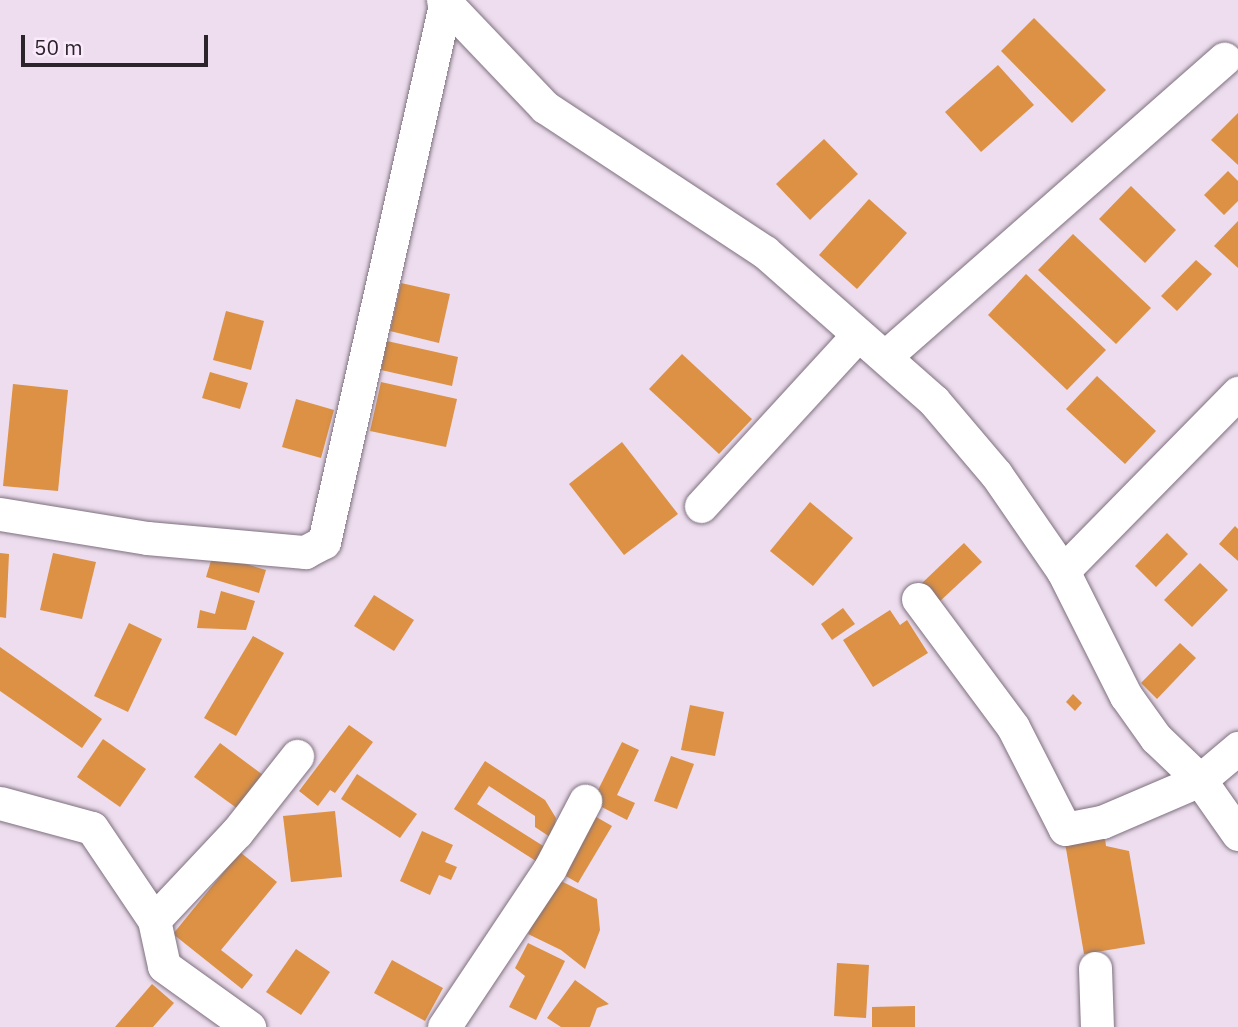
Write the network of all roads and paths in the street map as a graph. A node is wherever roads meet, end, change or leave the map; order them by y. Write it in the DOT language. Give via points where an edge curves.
graph roads {
  1 [pos="445,1"];
  2 [pos="1224,59"];
  3 [pos="857,336"];
  4 [pos="887,355"];
  5 [pos="1238,393"];
  6 [pos="701,506"];
  7 [pos="0,514"];
  8 [pos="1063,571"];
  9 [pos="918,599"];
  10 [pos="1238,748"];
  11 [pos="297,756"];
  12 [pos="1200,780"];
  13 [pos="585,801"];
  14 [pos="0,803"];
  15 [pos="1238,834"];
  16 [pos="154,920"];
  17 [pos="1095,968"];
  18 [pos="249,1027"];
  19 [pos="444,1027"];
  20 [pos="1097,1027"];
  1 -- 3 [label="street" via="545,107 765,252"];
  1 -- 7 [label="street" via="324,542 305,552 147,538"];
  2 -- 4 [label="street"];
  3 -- 4 [label="street"];
  3 -- 6 [label="street"];
  4 -- 8 [label="street" via="954,422"];
  5 -- 8 [label="street"];
  8 -- 12 [label="street" via="1126,696 1156,738"];
  9 -- 12 [label="street" via="1013,727 1065,829 1102,822"];
  10 -- 12 [label="street"];
  11 -- 16 [label="street" via="237,832"];
  12 -- 15 [label="street"];
  13 -- 19 [label="street" via="550,868"];
  14 -- 16 [label="street" via="92,828"];
  16 -- 18 [label="street" via="164,966"];
  17 -- 20 [label="street"];
}
